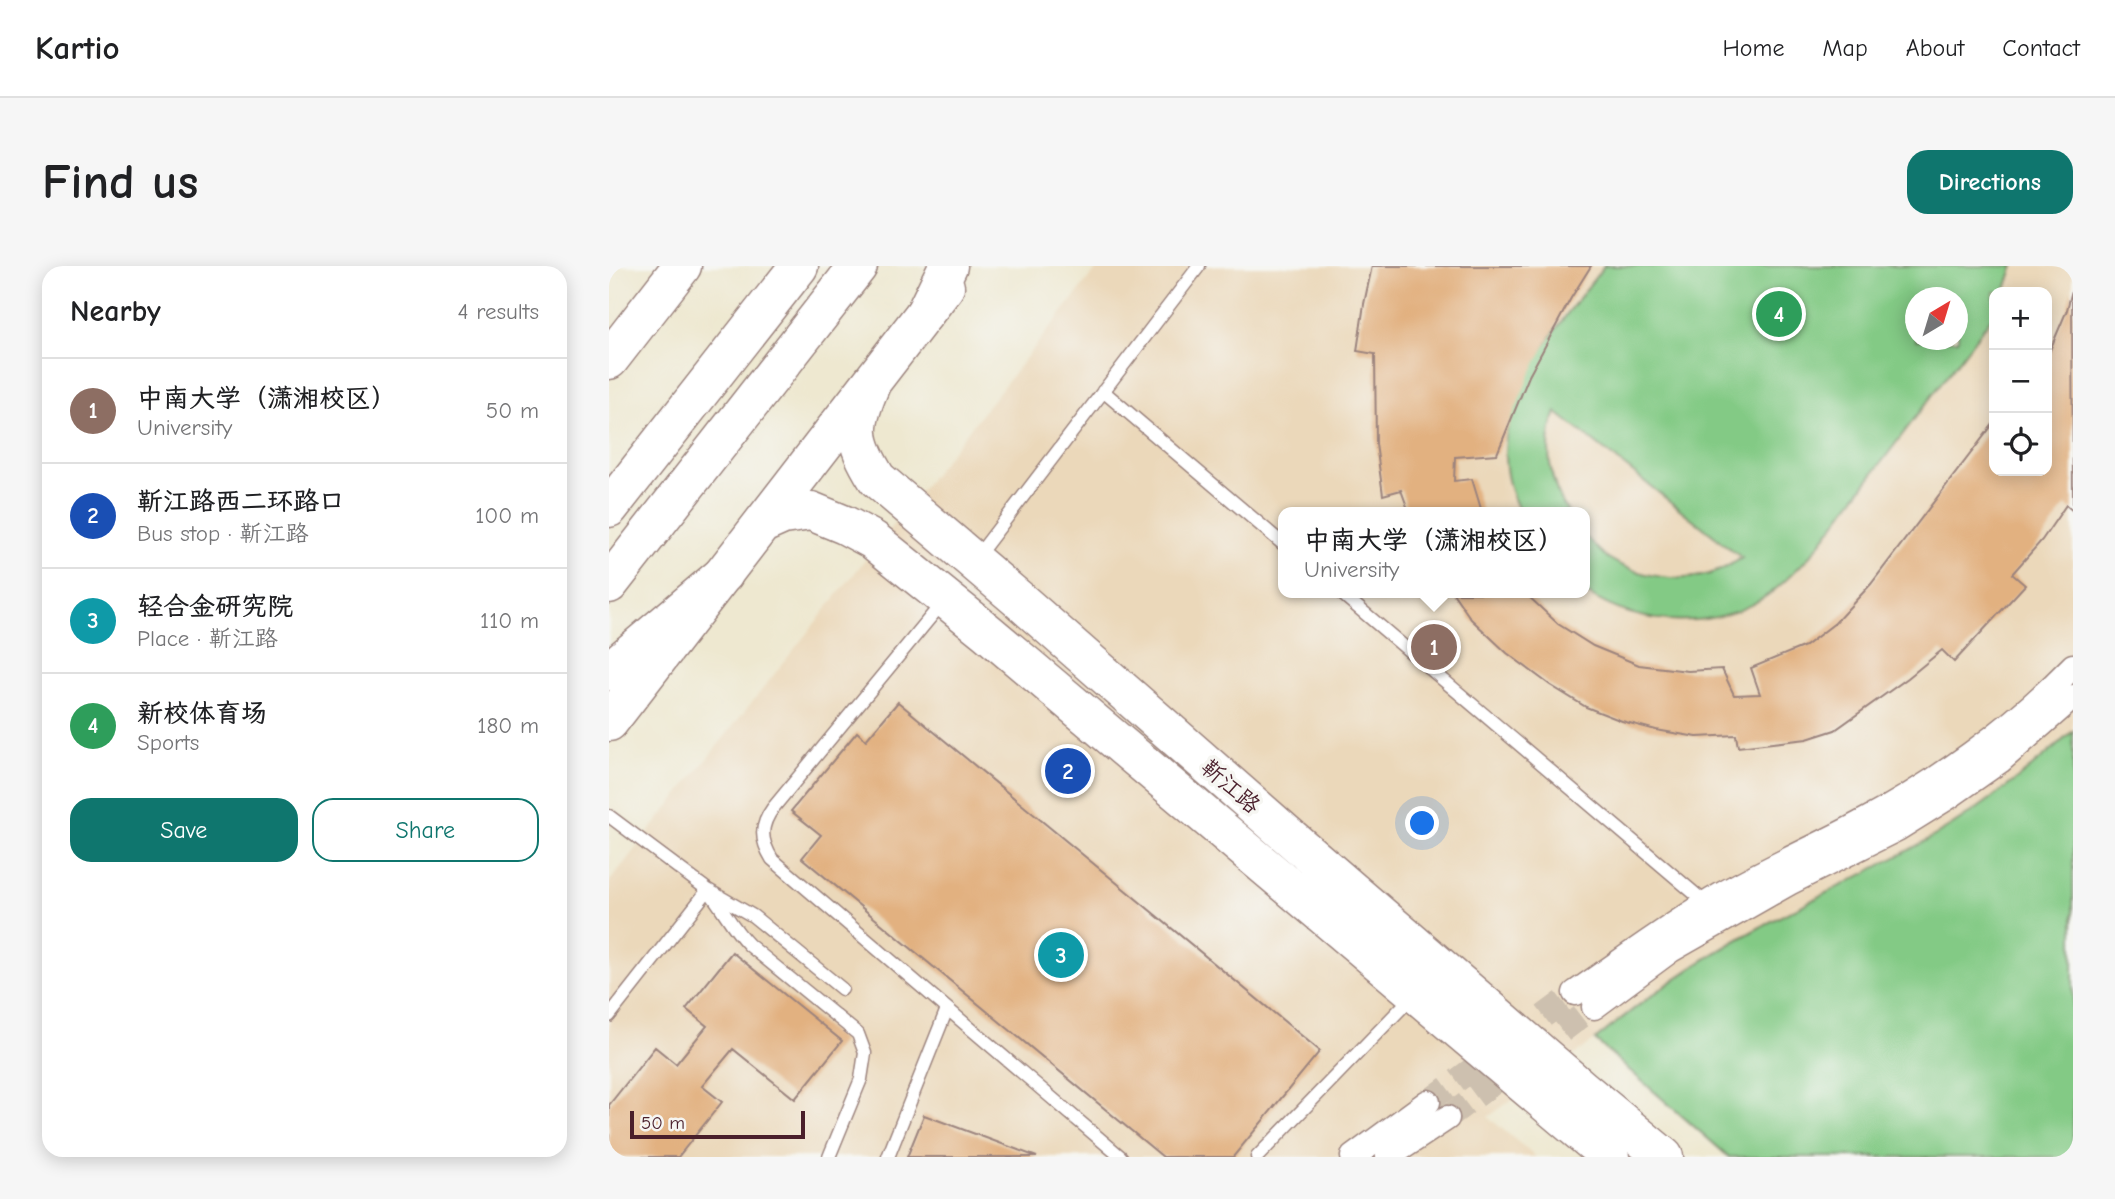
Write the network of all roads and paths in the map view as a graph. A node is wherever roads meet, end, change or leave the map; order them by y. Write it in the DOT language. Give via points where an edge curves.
graph roads {
  1 [pos="683,266"];
  2 [pos="799,266"];
  3 [pos="859,266"];
  4 [pos="947,266"];
  5 [pos="962,266"];
  6 [pos="1199,266"];
  7 [pos="925,313"];
  8 [pos="609,360"];
  9 [pos="871,384"];
  10 [pos="1103,391"];
  11 [pos="609,508"];
  12 [pos="765,523"];
  13 [pos="1278,540"];
  14 [pos="973,561"];
  15 [pos="724,574"];
  16 [pos="609,584"];
  17 [pos="1347,598"];
  18 [pos="945,599"];
  19 [pos="2073,666"];
  20 [pos="609,671"];
  21 [pos="2073,697"];
  22 [pos="609,722"];
  23 [pos="609,816"];
  24 [pos="708,891"];
  25 [pos="1707,904"];
  26 [pos="842,989"];
  27 [pos="1416,993"];
  28 [pos="947,1009"];
  29 [pos="609,1016"];
  30 [pos="829,1157"];
  31 [pos="888,1157"];
  32 [pos="1121,1157"];
  33 [pos="1257,1157"];
  34 [pos="1353,1157"];
  35 [pos="1388,1157"];
  36 [pos="1611,1157"];
  37 [pos="1664,1157"];
  1 -- 8 [label="main road"];
  2 -- 11 [label="main road"];
  3 -- 16 [label="main road"];
  4 -- 7 [label="main road"];
  5 -- 7 [label="main road"];
  6 -- 10 [label="lane"];
  7 -- 9 [label="main road"];
  9 -- 12 [label="main road"];
  9 -- 14 [label="main road, 靳江路" via="858,414 858,440 865,460 877,479"];
  10 -- 13 [label="lane"];
  10 -- 14 [label="lane"];
  12 -- 15 [label="main road"];
  12 -- 18 [label="main road, 靳江路" via="811,511 845,524 873,540"];
  14 -- 37 [label="main road, 靳江路"];
  15 -- 20 [label="main road"];
  15 -- 22 [label="main road"];
  17 -- 25 [label="lane"];
  18 -- 27 [label="main road, 靳江路"];
  18 -- 28 [label="lane" via="773,808 762,831 772,859"];
  19 -- 25 [label="street" via="1959,763 1862,823"];
  21 -- 25 [label="street" via="2000,761 1897,829 1790,883 1585,1000"];
  23 -- 24 [label="lane"];
  24 -- 26 [label="lane" via="753,916"];
  24 -- 29 [label="lane"];
  24 -- 30 [label="lane" via="748,945 858,1034 866,1053 861,1079"];
  27 -- 33 [label="lane"];
  27 -- 36 [label="main road, 靳江路"];
  28 -- 31 [label="lane"];
  28 -- 32 [label="lane"];
  34 -- 35 [label="street" via="1437,1110"];
}
